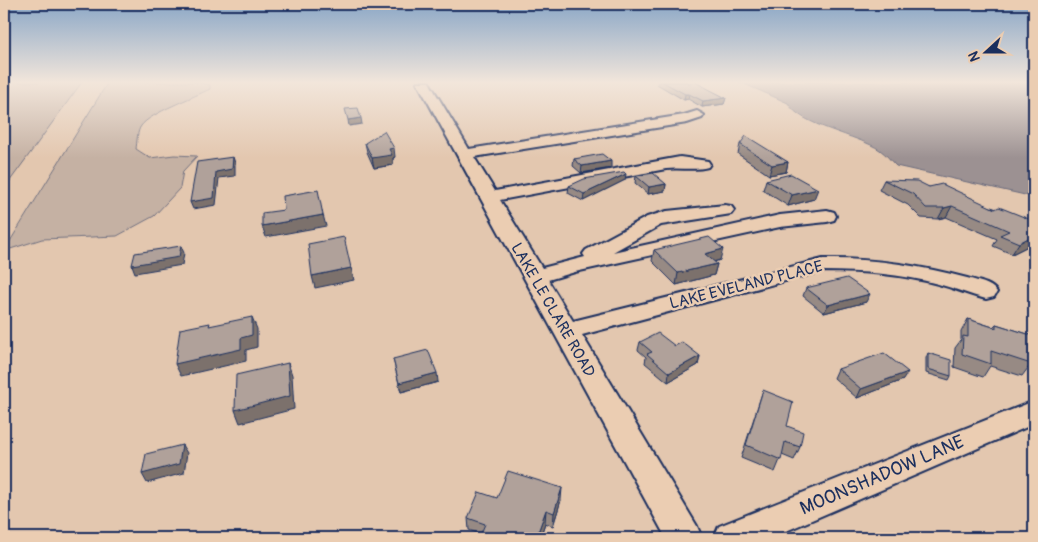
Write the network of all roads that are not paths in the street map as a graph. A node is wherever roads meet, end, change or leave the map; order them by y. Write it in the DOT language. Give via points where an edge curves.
graph roads {
  1 [pos="437,107"];
  2 [pos="697,115"];
  3 [pos="464,154"];
  4 [pos="702,164"];
  5 [pos="489,197"];
  6 [pos="725,210"];
  7 [pos="827,216"];
  8 [pos="532,271"];
  9 [pos="986,292"];
  10 [pos="565,332"];
  11 [pos="1034,412"];
  12 [pos="685,538"];
  13 [pos="731,538"];
  1 -- 3 [label="street, LAKE LE CLARE ROAD"];
  2 -- 3 [label="street" via="671,122"];
  3 -- 5 [label="street, LAKE LE CLARE ROAD"];
  4 -- 5 [label="street" via="666,164"];
  5 -- 8 [label="street, LAKE LE CLARE ROAD"];
  6 -- 8 [label="street" via="667,216 600,251"];
  7 -- 8 [label="street" via="771,223 579,265"];
  8 -- 10 [label="street, LAKE LE CLARE ROAD"];
  9 -- 10 [label="street, LAKE EVELAND PLACE" via="953,280 902,270 859,264 824,264"];
  10 -- 12 [label="street, LAKE LE CLARE ROAD"];
  11 -- 13 [label="street, MOONSHADOW LANE"];
}
